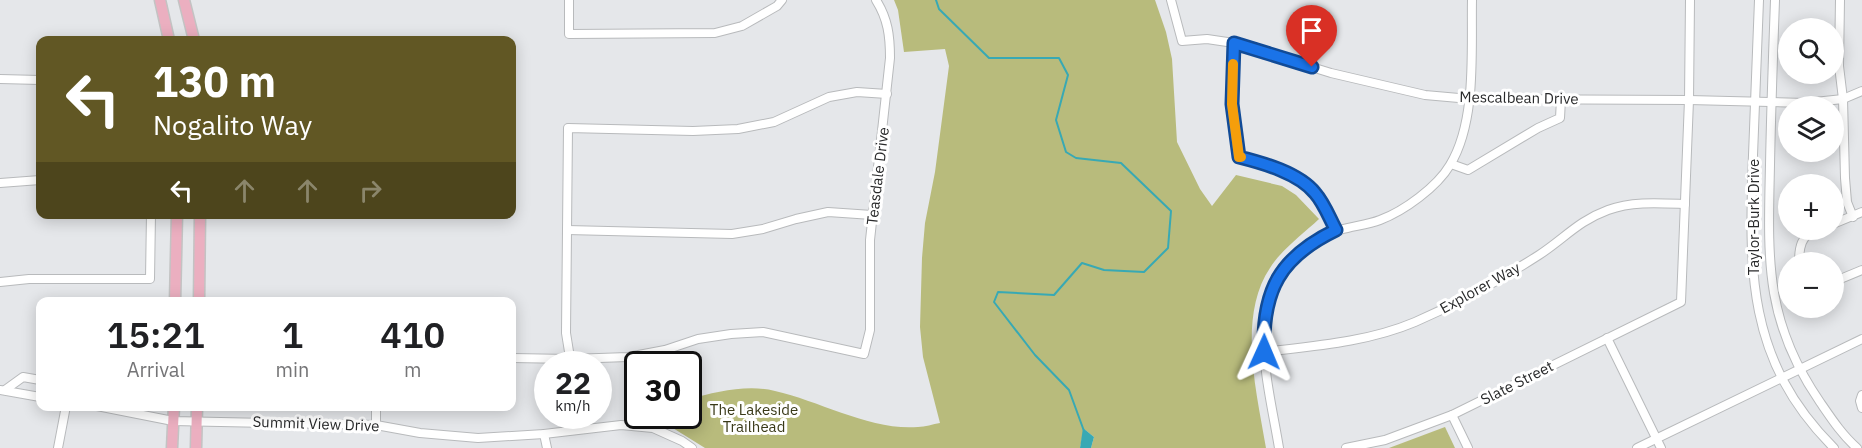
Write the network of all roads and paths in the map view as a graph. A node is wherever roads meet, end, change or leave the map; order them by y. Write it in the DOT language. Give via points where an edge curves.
graph roads {
  1 [pos="160,0"];
  2 [pos="184,0"];
  3 [pos="569,0"];
  4 [pos="782,0"];
  5 [pos="876,0"];
  6 [pos="1171,0"];
  7 [pos="1472,0"];
  8 [pos="1690,0"];
  9 [pos="1759,0"];
  10 [pos="1775,0"];
  11 [pos="1840,0"];
  12 [pos="169,36"];
  13 [pos="193,36"];
  14 [pos="1234,43"];
  15 [pos="0,79"];
  16 [pos="36,80"];
  17 [pos="1862,91"];
  18 [pos="887,94"];
  19 [pos="1843,96"];
  20 [pos="1470,99"];
  21 [pos="1561,99"];
  22 [pos="1844,99"];
  23 [pos="1689,100"];
  24 [pos="1755,102"];
  25 [pos="1771,103"];
  26 [pos="1778,103"];
  27 [pos="1844,138"];
  28 [pos="1450,164"];
  29 [pos="36,180"];
  30 [pos="0,183"];
  31 [pos="1684,204"];
  32 [pos="1862,212"];
  33 [pos="872,215"];
  34 [pos="1853,217"];
  35 [pos="151,219"];
  36 [pos="177,219"];
  37 [pos="200,219"];
  38 [pos="1844,220"];
  39 [pos="567,230"];
  40 [pos="1336,230"];
  41 [pos="1862,270"];
  42 [pos="1844,277"];
  43 [pos="0,282"];
  44 [pos="175,297"];
  45 [pos="199,297"];
  46 [pos="1607,338"];
  47 [pos="1862,339"];
  48 [pos="568,351"];
  49 [pos="1264,352"];
  50 [pos="516,358"];
  51 [pos="612,358"];
  52 [pos="534,360"];
  53 [pos="1798,369"];
  54 [pos="1782,377"];
  55 [pos="36,379"];
  56 [pos="2,390"];
  57 [pos="1862,395"];
  58 [pos="36,396"];
  59 [pos="1862,408"];
  60 [pos="65,411"];
  61 [pos="128,411"];
  62 [pos="174,411"];
  63 [pos="197,411"];
  64 [pos="376,411"];
  65 [pos="1452,415"];
  66 [pos="173,420"];
  67 [pos="197,421"];
  68 [pos="376,424"];
  69 [pos="612,426"];
  70 [pos="578,429"];
  71 [pos="544,434"];
  72 [pos="1656,439"];
  73 [pos="58,448"];
  74 [pos="172,448"];
  75 [pos="196,448"];
  76 [pos="547,448"];
  77 [pos="692,448"];
  78 [pos="1278,448"];
  79 [pos="1346,448"];
  80 [pos="1468,448"];
  81 [pos="1637,448"];
  82 [pos="1661,448"];
  83 [pos="1834,448"];
  84 [pos="1857,448"];
  1 -- 12 [label="main road"];
  2 -- 13 [label="main road"];
  3 -- 4 [label="street" via="569,34 715,33 742,26"];
  5 -- 18 [label="street, Teasdale Drive" via="890,32"];
  6 -- 14 [label="street, Mescalbean Drive" via="1182,41"];
  7 -- 20 [label="street"];
  8 -- 23 [label="street"];
  9 -- 24 [label="street, Taylor-Burk Drive"];
  10 -- 25 [label="street, Taylor-Burk Drive"];
  11 -- 19 [label="street"];
  14 -- 20 [label="street, Mescalbean Drive" via="1331,74 1425,94"];
  14 -- 40 [label="street" via="1232,104 1239,157 1288,173 1315,192"];
  15 -- 16 [label="street"];
  17 -- 22 [label="street, Mescalbean Drive"];
  18 -- 33 [label="street, Teasdale Drive"];
  18 -- 39 [label="street" via="857,92 830,97 774,123 738,129 567,128"];
  20 -- 21 [label="street, Mescalbean Drive"];
  20 -- 28 [label="street"];
  21 -- 23 [label="street, Mescalbean Drive"];
  21 -- 28 [label="street" via="1560,118 1467,170"];
  23 -- 24 [label="street, Mescalbean Drive"];
  23 -- 31 [label="street"];
  24 -- 25 [label="street, Mescalbean Drive"];
  24 -- 54 [label="street, Taylor-Burk Drive" via="1753,272 1761,323"];
  25 -- 26 [label="street, Mescalbean Drive"];
  25 -- 53 [label="street, Taylor-Burk Drive" via="1770,275 1780,322"];
  27 -- 34 [label="street" via="1847,202"];
  28 -- 40 [label="street" via="1412,203 1380,220"];
  29 -- 30 [label="street"];
  31 -- 46 [label="street, Slate Street" via="1681,302"];
  31 -- 49 [label="street, Explorer Way" via="1645,203 1610,209 1578,224 1542,253 1479,291 1414,323 1350,341"];
  32 -- 34 [label="street"];
  33 -- 39 [label="street" via="828,212 763,230 732,234"];
  33 -- 51 [label="street, Teasdale Drive" via="870,330 864,354 763,332 698,339 665,350"];
  34 -- 38 [label="street"];
  35 -- 43 [label="street" via="150,279"];
  36 -- 44 [label="main road"];
  37 -- 45 [label="main road"];
  39 -- 48 [label="street"];
  40 -- 49 [label="street" via="1298,254 1279,274 1266,310"];
  41 -- 42 [label="street"];
  46 -- 65 [label="street, Slate Street"];
  46 -- 72 [label="street"];
  47 -- 53 [label="street"];
  49 -- 78 [label="street"];
  50 -- 52 [label="street"];
  53 -- 54 [label="street"];
  53 -- 84 [label="street, Taylor-Burk Drive"];
  54 -- 72 [label="street"];
  54 -- 83 [label="street, Taylor-Burk Drive" via="1806,415"];
  55 -- 56 [label="street" via="23,377"];
  56 -- 58 [label="street"];
  57 -- 59 [label="street"];
  60 -- 73 [label="street"];
  61 -- 66 [label="street, Summit View Drive"];
  62 -- 66 [label="main road"];
  63 -- 67 [label="main road"];
  64 -- 68 [label="street"];
  65 -- 79 [label="street, Slate Street" via="1385,440"];
  65 -- 80 [label="street"];
  66 -- 67 [label="street, Summit View Drive"];
  66 -- 74 [label="main road"];
  67 -- 68 [label="street, Summit View Drive"];
  67 -- 75 [label="main road"];
  68 -- 71 [label="street, Summit View Drive" via="478,438"];
  69 -- 77 [label="street, Summit View Drive" via="653,428"];
  70 -- 71 [label="street, Summit View Drive"];
  71 -- 76 [label="street"];
  72 -- 81 [label="street"];
  72 -- 82 [label="street"];
}
